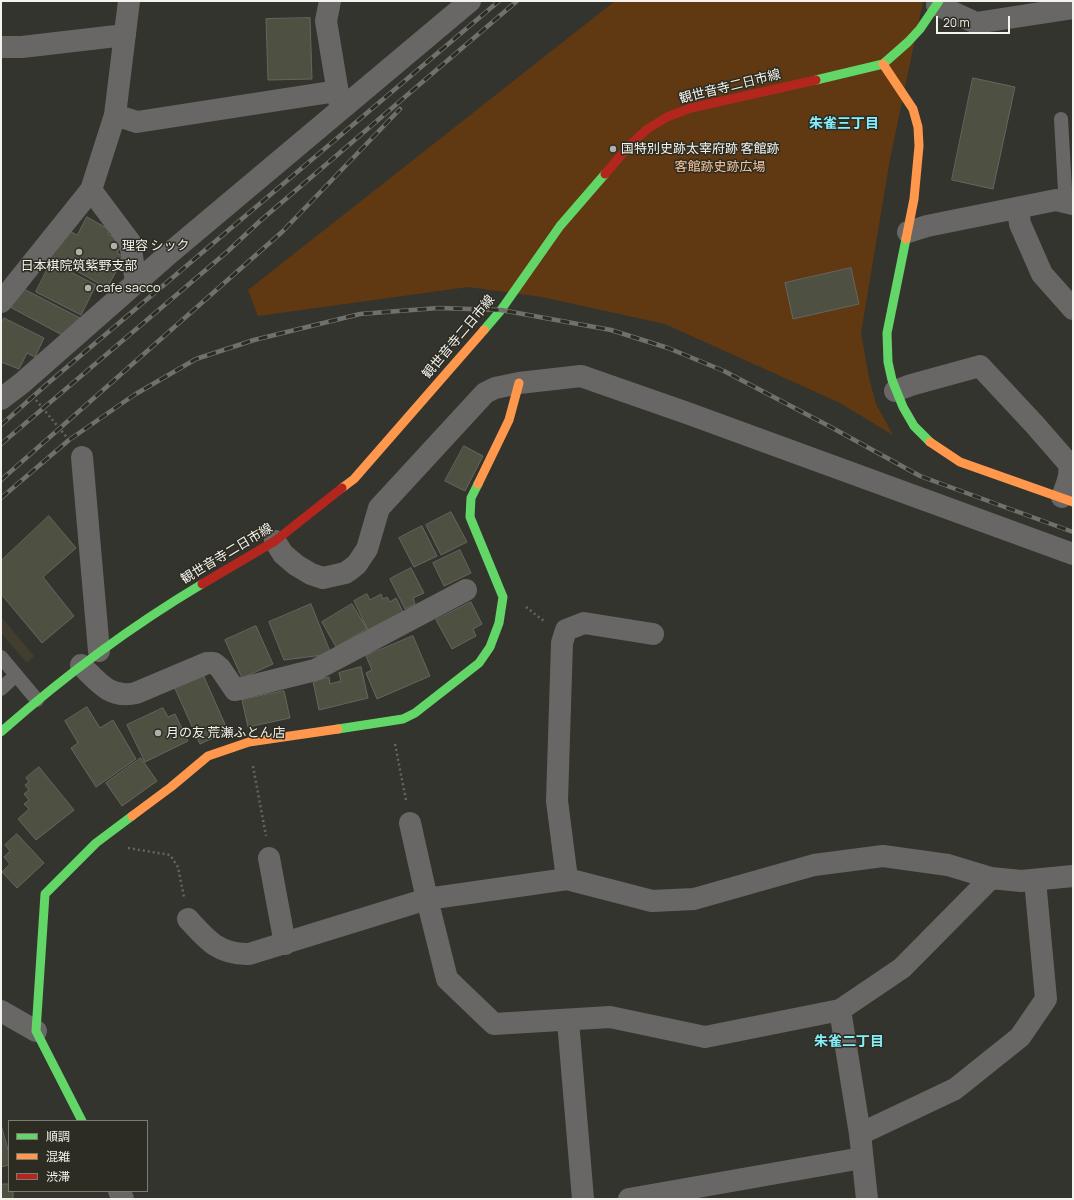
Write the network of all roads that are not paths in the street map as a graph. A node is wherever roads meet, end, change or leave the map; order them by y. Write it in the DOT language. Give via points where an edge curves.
graph roads {
  1 [pos="128,1"];
  2 [pos="330,1"];
  3 [pos="470,1"];
  4 [pos="938,3"];
  5 [pos="1073,8"];
  6 [pos="124,35"];
  7 [pos="1,47"];
  8 [pos="883,64"];
  9 [pos="339,100"];
  10 [pos="115,115"];
  11 [pos="1061,118"];
  12 [pos="91,190"];
  13 [pos="1068,203"];
  14 [pos="1018,208"];
  15 [pos="908,232"];
  16 [pos="136,283"];
  17 [pos="1,302"];
  18 [pos="1073,309"];
  19 [pos="519,384"];
  20 [pos="895,391"];
  21 [pos="1,399"];
  22 [pos="82,457"];
  23 [pos="1068,500"];
  24 [pos="275,541"];
  25 [pos="1073,554"];
  26 [pos="466,590"];
  27 [pos="653,634"];
  28 [pos="99,651"];
  29 [pos="1,657"];
  30 [pos="81,665"];
  31 [pos="16,675"];
  32 [pos="1,689"];
  33 [pos="37,700"];
  34 [pos="1,732"];
  35 [pos="410,823"];
  36 [pos="269,858"];
  37 [pos="1073,876"];
  38 [pos="991,878"];
  39 [pos="567,879"];
  40 [pos="1035,880"];
  41 [pos="426,899"];
  42 [pos="188,919"];
  43 [pos="285,944"];
  44 [pos="840,1010"];
  45 [pos="1,1011"];
  46 [pos="568,1021"];
  47 [pos="36,1031"];
  48 [pos="81,1120"];
  49 [pos="860,1134"];
  50 [pos="862,1158"];
  51 [pos="683,1194"];
  52 [pos="583,1199"];
  53 [pos="629,1199"];
  54 [pos="867,1199"];
  1 -- 6 [label="street"];
  2 -- 9 [label="street" via="326,21"];
  3 -- 9 [label="street"];
  4 -- 5 [label="street" via="976,23"];
  4 -- 8 [label="street, 観世音寺二日市線" via="920,29"];
  6 -- 7 [label="street" via="22,47"];
  6 -- 10 [label="street"];
  8 -- 15 [label="street" via="914,109 918,127 919,146 914,199"];
  8 -- 24 [label="street, 観世音寺二日市線" via="691,108 667,117 646,130 560,226 501,310 354,479"];
  9 -- 10 [label="street" via="137,122"];
  9 -- 16 [label="street"];
  10 -- 12 [label="street"];
  11 -- 13 [label="lane"];
  12 -- 16 [label="street" via="130,242"];
  12 -- 17 [label="street"];
  13 -- 14 [label="street" via="1056,200"];
  14 -- 15 [label="street"];
  14 -- 18 [label="street" via="1020,224 1042,274"];
  15 -- 20 [label="street" via="887,333 887,361"];
  16 -- 21 [label="street"];
  19 -- 24 [label="street" via="495,388 485,393 379,508 367,549 357,564 345,573 323,578 311,574 283,554"];
  19 -- 25 [label="street" via="581,376"];
  19 -- 47 [label="street" via="509,420 471,498 470,517 503,597 490,647 479,663 415,713 403,719 249,742 208,756 96,843 45,894"];
  20 -- 23 [label="street" via="916,429 931,443 960,462"];
  20 -- 23 [label="street" via="980,366 1069,464"];
  22 -- 28 [label="street"];
  24 -- 28 [label="street, 観世音寺二日市線" via="163,607"];
  26 -- 30 [label="street" via="316,670 235,690 214,663 207,663 130,694 112,692 102,686"];
  27 -- 39 [label="street" via="584,623 566,630 562,643 556,801"];
  28 -- 30 [label="street, 観世音寺二日市線"];
  29 -- 31 [label="lane"];
  30 -- 33 [label="street, 観世音寺二日市線"];
  31 -- 32 [label="lane"];
  31 -- 33 [label="lane"];
  33 -- 34 [label="street, 観世音寺二日市線"];
  35 -- 41 [label="street"];
  36 -- 43 [label="street"];
  37 -- 40 [label="street"];
  38 -- 39 [label="street" via="948,865 883,856 814,865 694,899 652,901"];
  38 -- 40 [label="street"];
  38 -- 44 [label="street" via="902,968"];
  39 -- 41 [label="street"];
  40 -- 49 [label="street" via="1046,999 1020,1036 955,1089"];
  41 -- 43 [label="street"];
  41 -- 46 [label="street" via="446,979 494,1024"];
  42 -- 43 [label="street" via="208,941 228,952 249,954"];
  44 -- 46 [label="street" via="704,1037 610,1018"];
  44 -- 49 [label="street"];
  45 -- 47 [label="street"];
  46 -- 52 [label="street"];
  47 -- 48 [label="street"];
  49 -- 50 [label="street"];
  50 -- 51 [label="street"];
  50 -- 54 [label="street"];
  51 -- 53 [label="street"];
}
